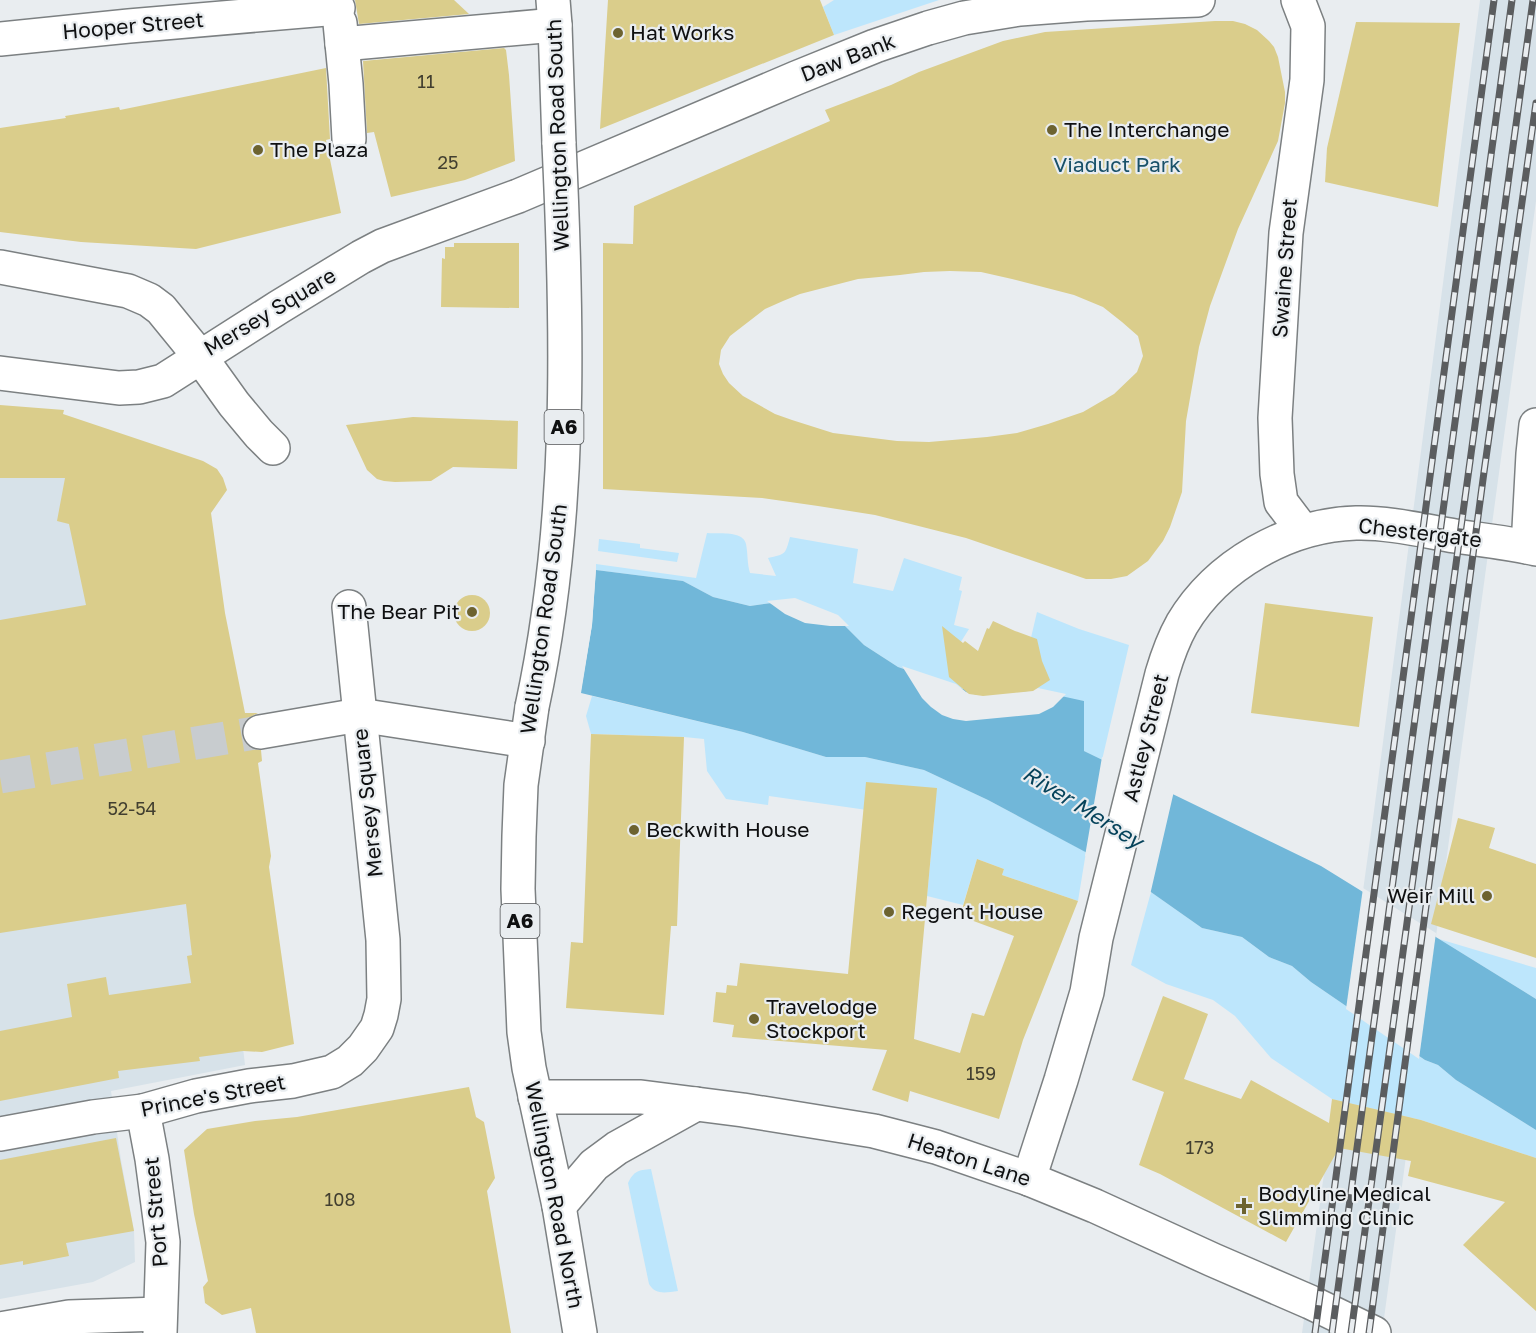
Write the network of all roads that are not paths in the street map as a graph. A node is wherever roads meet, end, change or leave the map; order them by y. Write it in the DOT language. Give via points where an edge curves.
graph roads {
  1 [pos="1198,0"];
  2 [pos="1298,0"];
  3 [pos="338,4"];
  4 [pos="554,13"];
  5 [pos="0,39"];
  6 [pos="342,44"];
  7 [pos="349,140"];
  8 [pos="518,196"];
  9 [pos="0,267"];
  10 [pos="201,358"];
  11 [pos="0,373"];
  12 [pos="1536,425"];
  13 [pos="273,448"];
  14 [pos="1303,531"];
  15 [pos="1532,548"];
  16 [pos="349,607"];
  17 [pos="359,714"];
  18 [pos="260,732"];
  19 [pos="528,741"];
  20 [pos="384,999"];
  21 [pos="527,1058"];
  22 [pos="535,1097"];
  23 [pos="696,1104"];
  24 [pos="142,1111"];
  25 [pos="0,1134"];
  26 [pos="1029,1179"];
  27 [pos="560,1206"];
  28 [pos="160,1323"];
  29 [pos="0,1329"];
  30 [pos="580,1333"];
  31 [pos="1374,1333"];
  1 -- 8 [label="main road, Daw Bank" via="1020,9 928,27 796,78"];
  2 -- 14 [label="main road, Swaine Street" via="1308,26 1307,80 1286,233 1275,418 1281,502"];
  3 -- 5 [label="main road, Hooper Street"];
  3 -- 6 [label="main road"];
  4 -- 6 [label="main road"];
  4 -- 19 [label="main road, Wellington Road South / A6, bridge" via="562,208 564,440 548,624"];
  6 -- 7 [label="main road"];
  8 -- 10 [label="main road, Mersey Square" via="382,246"];
  9 -- 10 [label="main road, Mersey Square" via="139,295 161,309"];
  10 -- 11 [label="main road" via="163,381 138,387"];
  10 -- 13 [label="main road"];
  12 -- 15 [label="main road"];
  14 -- 15 [label="main road, Chestergate" via="1330,525 1386,525"];
  14 -- 26 [label="main road, Astley Street" via="1270,545 1214,583 1182,624 1168,652 1096,938 1087,992"];
  16 -- 17 [label="main road, Mersey Square"];
  17 -- 18 [label="main road"];
  17 -- 19 [label="main road"];
  17 -- 20 [label="main road, Mersey Square" via="383,940"];
  19 -- 21 [label="main road, Wellington Road South / A6" via="521,785 519,878"];
  20 -- 24 [label="main road, Prince's Street" via="377,1028 363,1048 332,1072 196,1096"];
  21 -- 22 [label="main road, Wellington Road North / A6"];
  22 -- 23 [label="main road, Heaton Lane" via="641,1097"];
  22 -- 27 [label="main road, Wellington Road North / A6"];
  23 -- 26 [label="main road, Heaton Lane" via="874,1131 936,1147"];
  23 -- 27 [label="main road" via="616,1148 594,1165"];
  24 -- 25 [label="main road, Prince's Street"];
  24 -- 28 [label="main road, Port Street" via="163,1242"];
  26 -- 31 [label="main road, Heaton Lane"];
  27 -- 30 [label="main road, Wellington Road North / A6"];
  28 -- 29 [label="main road" via="69,1317"];
}
